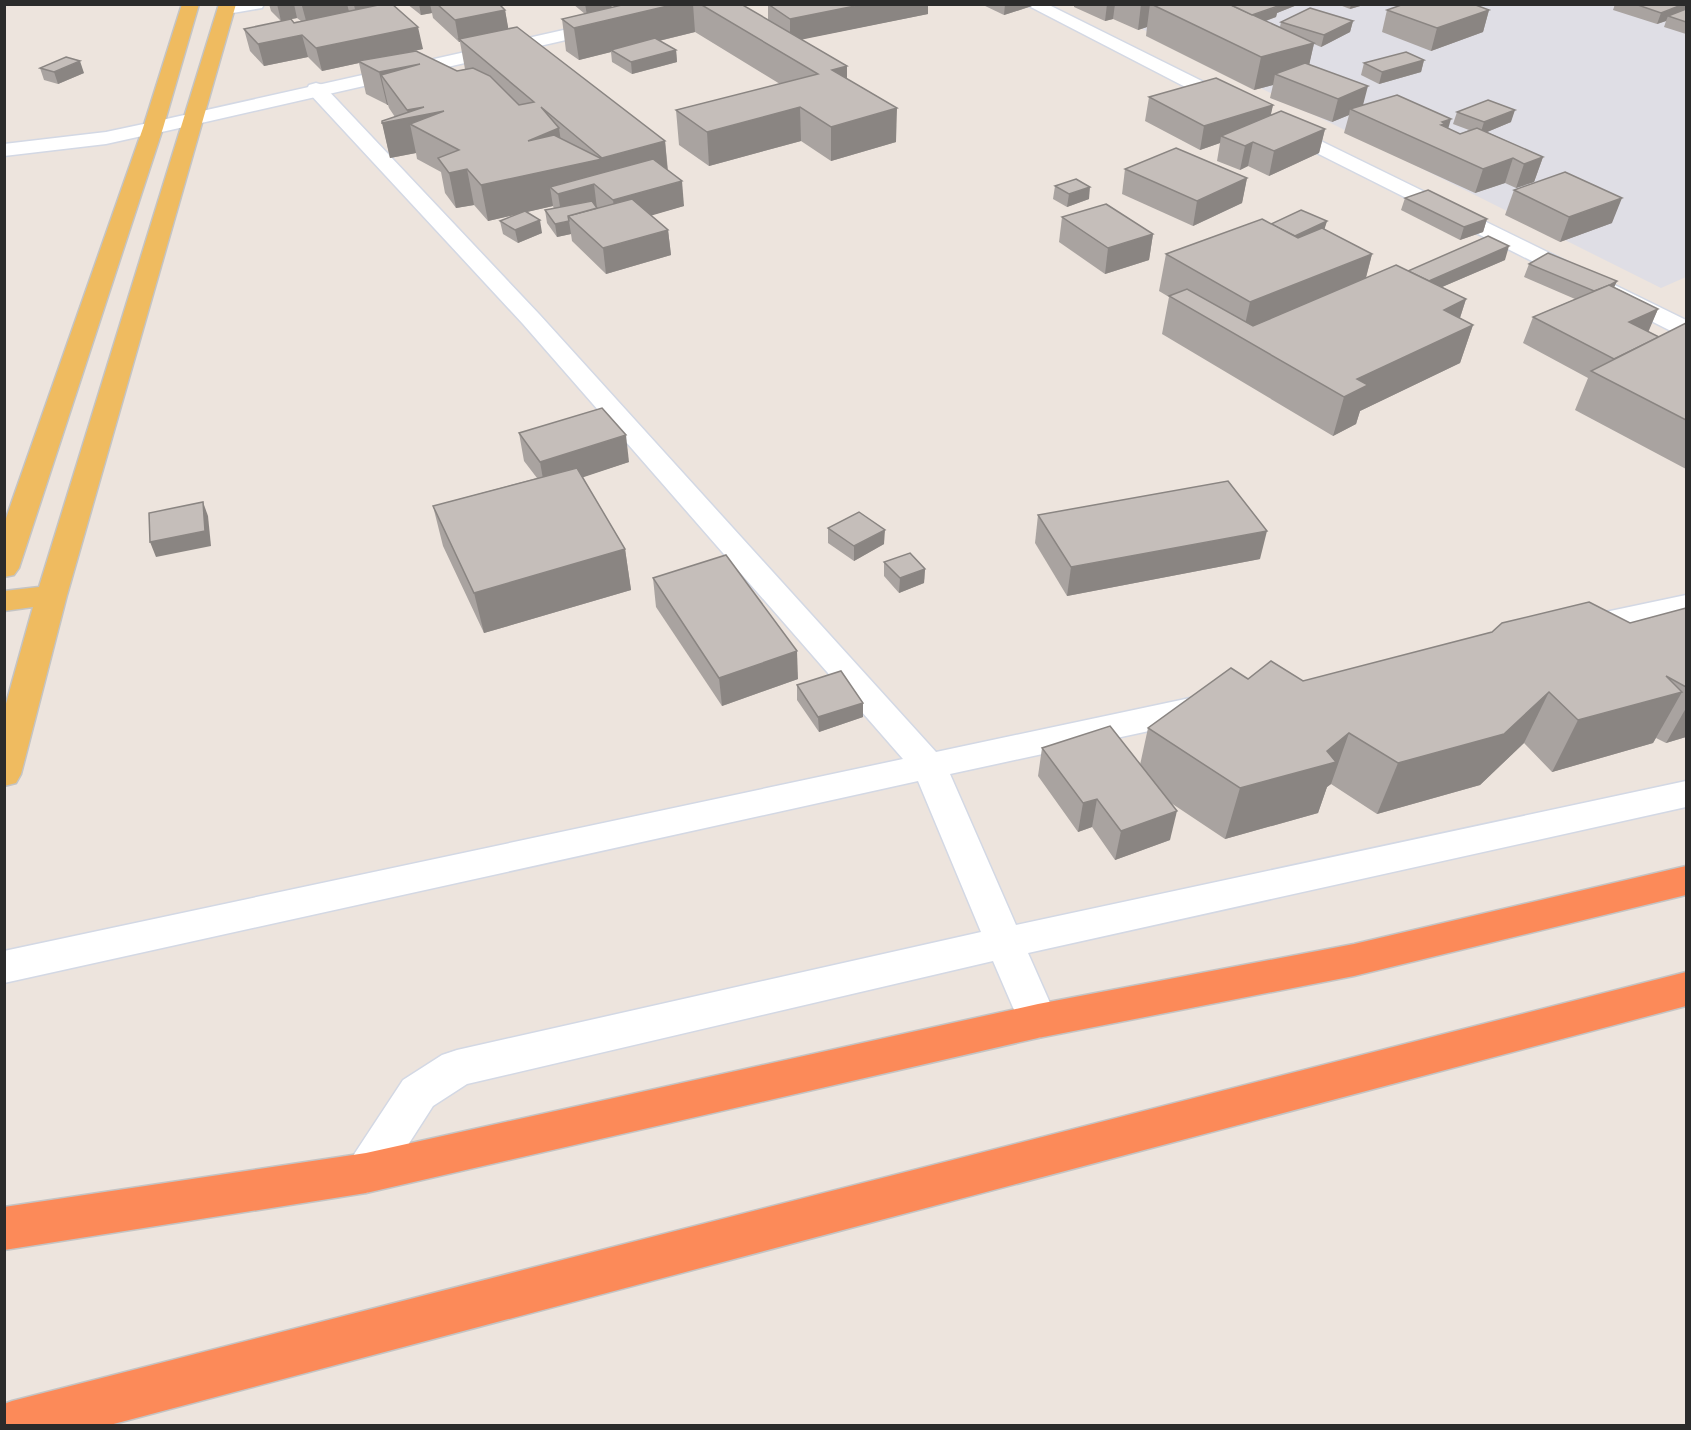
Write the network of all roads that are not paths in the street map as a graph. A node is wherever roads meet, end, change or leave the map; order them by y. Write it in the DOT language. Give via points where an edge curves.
graph roads {
  1 [pos="191,4"];
  2 [pos="256,4"];
  3 [pos="1033,4"];
  4 [pos="228,7"];
  5 [pos="622,22"];
  6 [pos="411,50"];
  7 [pos="426,65"];
  8 [pos="316,89"];
  9 [pos="194,117"];
  10 [pos="153,128"];
  11 [pos="4,150"];
  12 [pos="1683,324"];
  13 [pos="4,568"];
  14 [pos="52,596"];
  15 [pos="4,601"];
  16 [pos="1686,605"];
  17 [pos="1546,634"];
  18 [pos="1232,702"];
  19 [pos="928,766"];
  20 [pos="4,774"];
  21 [pos="1686,794"];
  22 [pos="1686,881"];
  23 [pos="1003,943"];
  24 [pos="4,966"];
  25 [pos="1686,989"];
  26 [pos="1038,1022"];
  27 [pos="366,1173"];
  28 [pos="4,1229"];
  29 [pos="12,1425"];
  1 -- 10 [label="main road"];
  2 -- 4 [label="street"];
  3 -- 12 [label="street"];
  4 -- 9 [label="main road"];
  5 -- 7 [label="street"];
  6 -- 7 [label="street"];
  7 -- 8 [label="street"];
  8 -- 9 [label="street"];
  8 -- 19 [label="street" via="531,319"];
  9 -- 10 [label="street"];
  9 -- 14 [label="main road"];
  10 -- 11 [label="street" via="106,138"];
  10 -- 13 [label="main road"];
  14 -- 15 [label="main road"];
  14 -- 20 [label="main road"];
  16 -- 17 [label="street"];
  18 -- 19 [label="street"];
  19 -- 23 [label="street"];
  19 -- 24 [label="street"];
  21 -- 23 [label="street"];
  22 -- 26 [label="highway" via="1354,960"];
  23 -- 26 [label="street"];
  23 -- 27 [label="street" via="457,1068 418,1093"];
  25 -- 29 [label="highway"];
  26 -- 27 [label="highway"];
  27 -- 28 [label="highway"];
}
